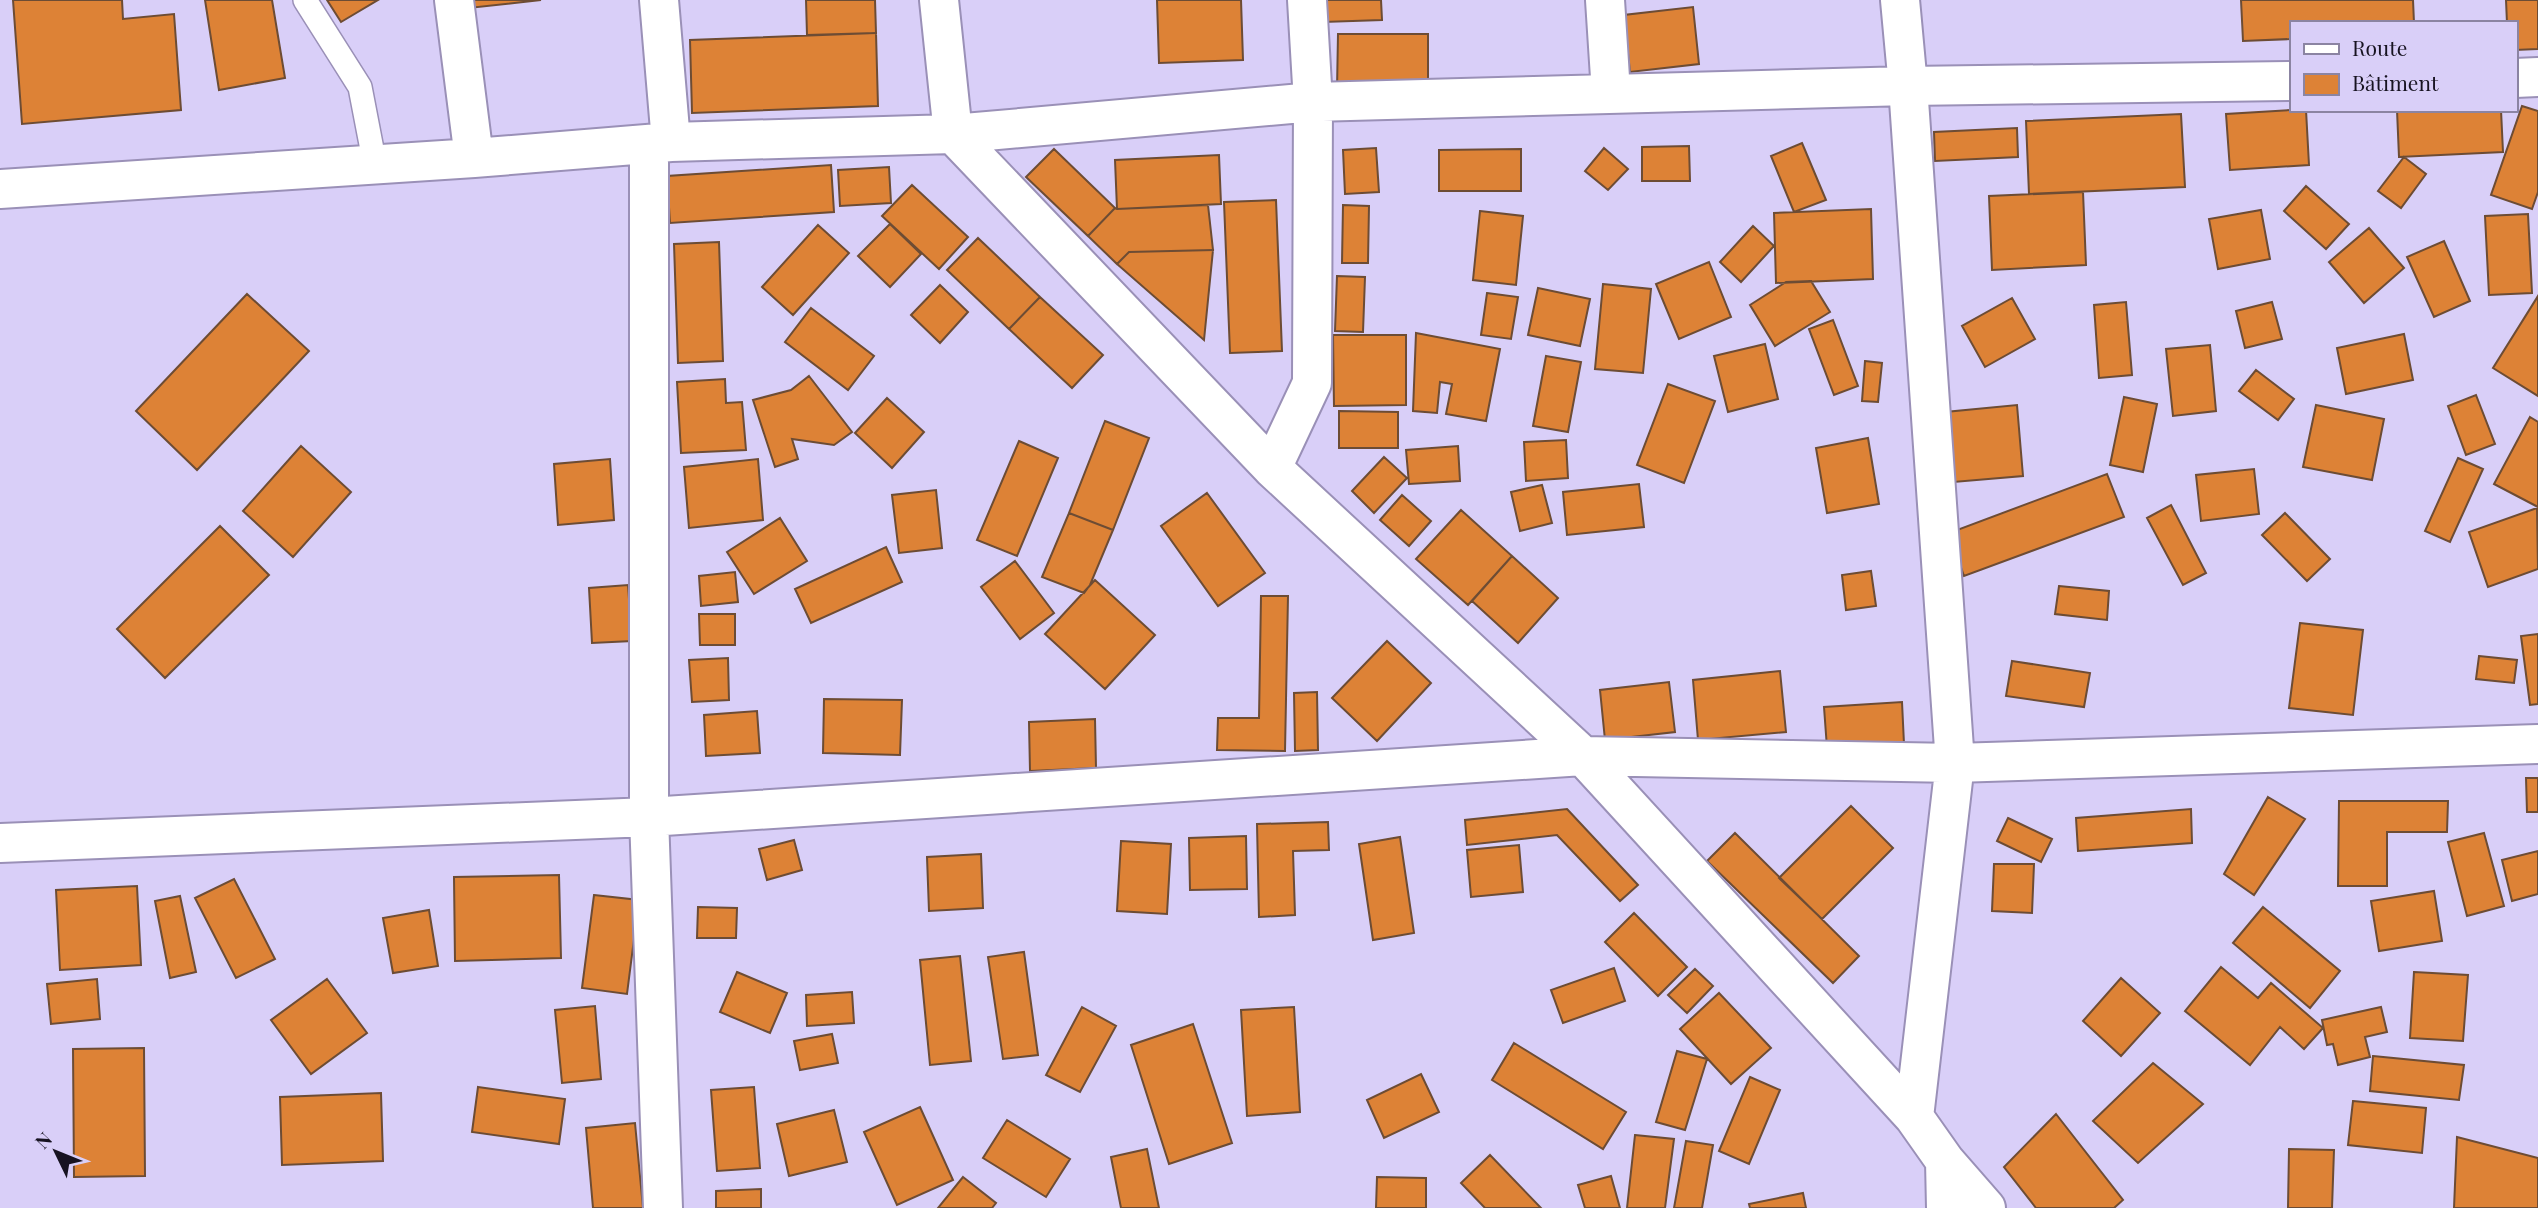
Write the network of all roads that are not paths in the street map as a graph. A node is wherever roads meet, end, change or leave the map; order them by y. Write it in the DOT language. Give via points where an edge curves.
graph roads {
  1 [pos="305,0"];
  2 [pos="454,0"];
  3 [pos="660,0"];
  4 [pos="939,0"];
  5 [pos="1307,0"];
  6 [pos="1605,0"];
  7 [pos="1900,0"];
  8 [pos="2538,77"];
  9 [pos="2517,78"];
  10 [pos="2290,81"];
  11 [pos="1908,86"];
  12 [pos="1611,93"];
  13 [pos="1313,102"];
  14 [pos="953,134"];
  15 [pos="660,144"];
  16 [pos="474,158"];
  17 [pos="375,165"];
  18 [pos="0,189"];
  19 [pos="1272,468"];
  20 [pos="2538,744"];
  21 [pos="1583,756"];
  22 [pos="1955,763"];
  23 [pos="649,817"];
  24 [pos="0,843"];
  25 [pos="1914,1117"];
  26 [pos="1945,1161"];
  27 [pos="663,1208"];
  28 [pos="1946,1208"];
  29 [pos="1986,1208"];
  1 -- 17 [label="lane" via="360,87"];
  2 -- 16 [label="street"];
  3 -- 15 [label="street"];
  4 -- 14 [label="street"];
  5 -- 13 [label="street"];
  6 -- 12 [label="street"];
  7 -- 11 [label="street"];
  8 -- 9 [label="street"];
  10 -- 11 [label="street"];
  11 -- 12 [label="street"];
  11 -- 22 [label="street"];
  12 -- 13 [label="street"];
  13 -- 14 [label="street"];
  13 -- 19 [label="street" via="1312,383"];
  14 -- 15 [label="street"];
  14 -- 19 [label="street"];
  15 -- 16 [label="street"];
  15 -- 23 [label="street"];
  16 -- 17 [label="street"];
  17 -- 18 [label="street"];
  19 -- 21 [label="street"];
  20 -- 22 [label="street"];
  21 -- 22 [label="street"];
  21 -- 23 [label="street"];
  21 -- 25 [label="street"];
  22 -- 25 [label="street"];
  23 -- 24 [label="street"];
  23 -- 27 [label="street"];
  25 -- 26 [label="street"];
  26 -- 28 [label="street"];
  26 -- 29 [label="street"];
}
